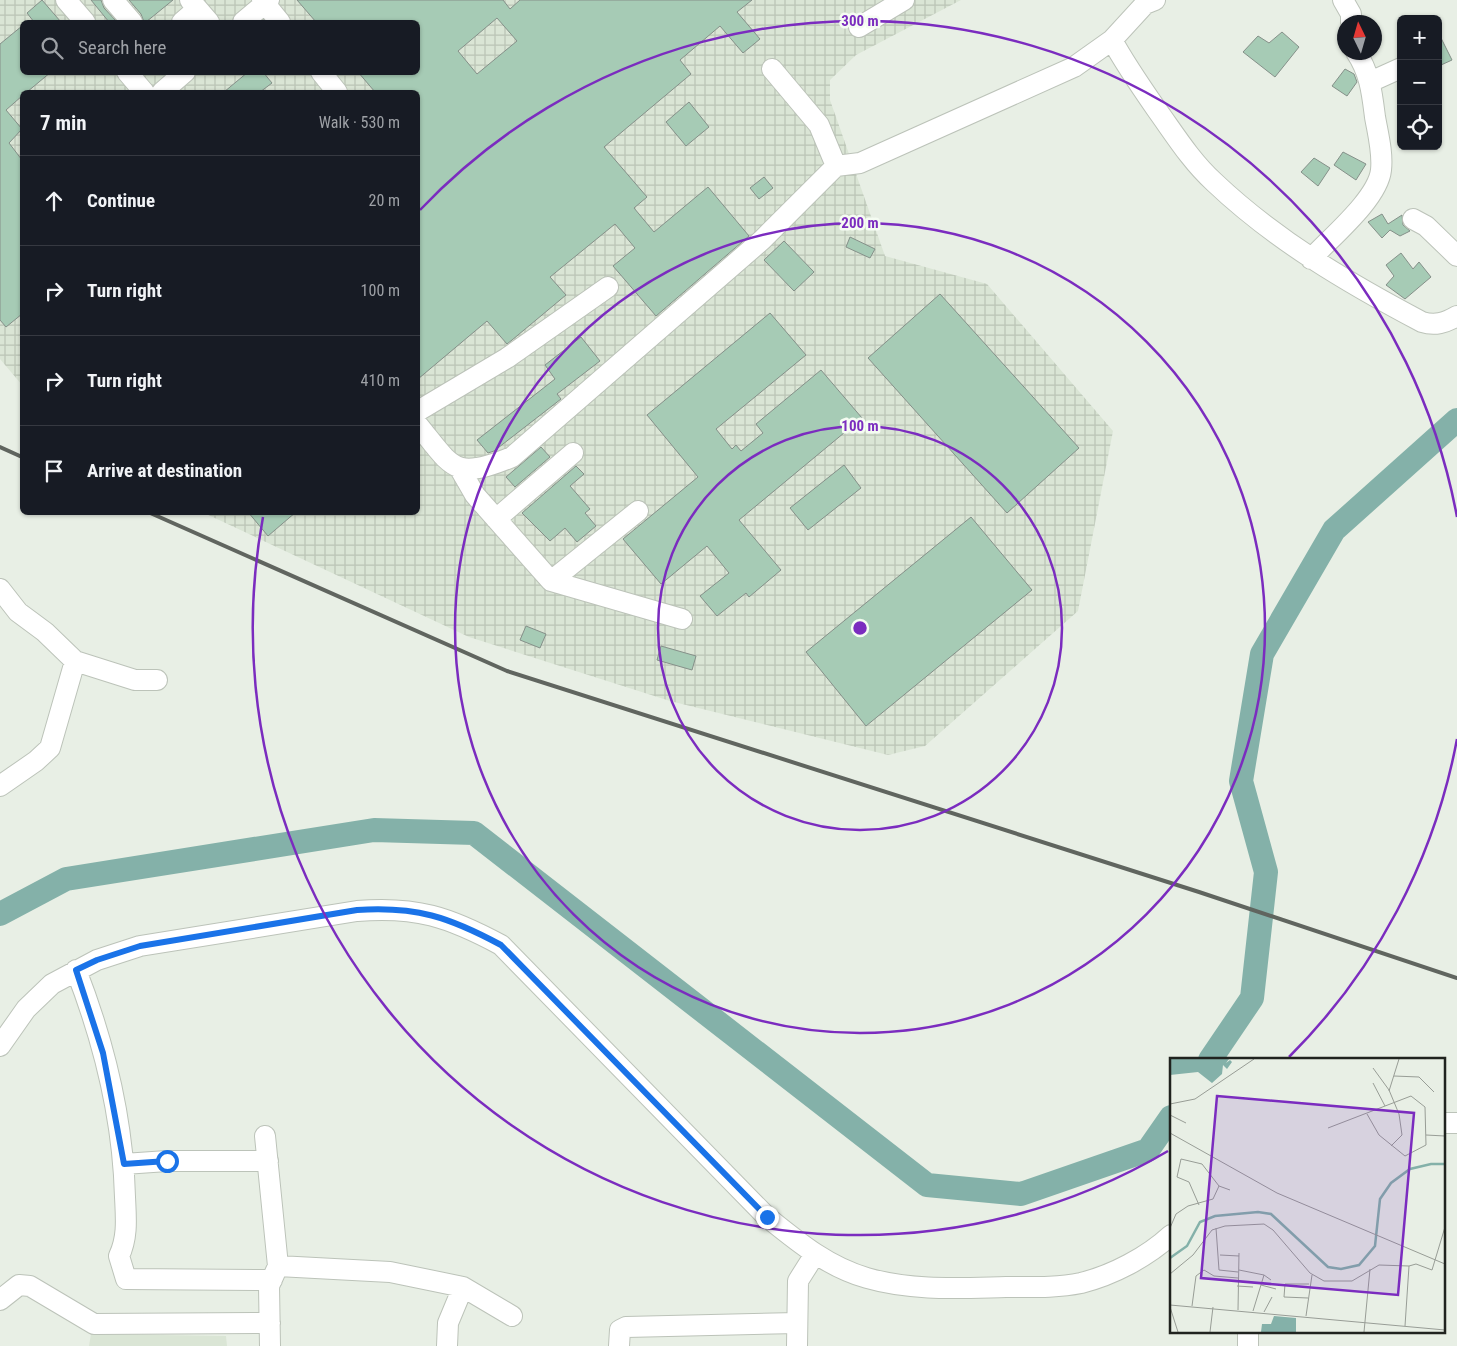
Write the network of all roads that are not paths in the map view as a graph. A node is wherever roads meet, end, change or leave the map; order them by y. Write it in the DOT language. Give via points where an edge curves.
graph roads {
  1 [pos="66,0"];
  2 [pos="113,0"];
  3 [pos="904,0"];
  4 [pos="1154,0"];
  5 [pos="1343,0"];
  6 [pos="265,1"];
  7 [pos="199,10"];
  8 [pos="1351,15"];
  9 [pos="83,20"];
  10 [pos="130,20"];
  11 [pos="185,20"];
  12 [pos="245,20"];
  13 [pos="279,20"];
  14 [pos="859,27"];
  15 [pos="1112,40"];
  16 [pos="1360,60"];
  17 [pos="772,69"];
  18 [pos="1397,70"];
  19 [pos="130,75"];
  20 [pos="179,75"];
  21 [pos="323,75"];
  22 [pos="1370,82"];
  23 [pos="142,90"];
  24 [pos="164,90"];
  25 [pos="335,90"];
  26 [pos="836,166"];
  27 [pos="1413,220"];
  28 [pos="1457,256"];
  29 [pos="1311,259"];
  30 [pos="608,287"];
  31 [pos="1457,316"];
  32 [pos="420,410"];
  33 [pos="420,428"];
  34 [pos="572,453"];
  35 [pos="460,469"];
  36 [pos="638,511"];
  37 [pos="496,519"];
  38 [pos="551,581"];
  39 [pos="0,589"];
  40 [pos="682,619"];
  41 [pos="75,661"];
  42 [pos="157,680"];
  43 [pos="0,786"];
  44 [pos="76,970"];
  45 [pos="0,1046"];
  46 [pos="1444,1123"];
  47 [pos="1457,1123"];
  48 [pos="265,1136"];
  49 [pos="268,1161"];
  50 [pos="124,1164"];
  51 [pos="1170,1236"];
  52 [pos="815,1254"];
  53 [pos="275,1273"];
  54 [pos="463,1287"];
  55 [pos="0,1300"];
  56 [pos="512,1316"];
  57 [pos="270,1323"];
  58 [pos="797,1324"];
  59 [pos="270,1346"];
  60 [pos="447,1346"];
  61 [pos="619,1346"];
  62 [pos="797,1346"];
  1 -- 9 [label="street"];
  2 -- 10 [label="street"];
  3 -- 14 [label="street"];
  4 -- 15 [label="street" via="1145,4"];
  5 -- 8 [label="street"];
  6 -- 12 [label="street"];
  6 -- 13 [label="street"];
  7 -- 11 [label="street"];
  15 -- 26 [label="street" via="1074,67 860,163"];
  15 -- 29 [label="street" via="1128,68 1213,182"];
  16 -- 22 [label="street"];
  17 -- 26 [label="street" via="819,126"];
  18 -- 22 [label="street"];
  19 -- 23 [label="street"];
  20 -- 24 [label="street"];
  21 -- 25 [label="street"];
  22 -- 29 [label="street" via="1380,152 1378,180 1366,200"];
  26 -- 35 [label="street" via="762,240 512,457 483,469"];
  27 -- 28 [label="street" via="1426,226"];
  29 -- 31 [label="street" via="1422,322 1440,324"];
  30 -- 32 [label="street" via="508,358"];
  33 -- 35 [label="street" via="449,464"];
  34 -- 37 [label="street"];
  35 -- 37 [label="street"];
  36 -- 38 [label="street"];
  37 -- 38 [label="street"];
  38 -- 40 [label="street"];
  39 -- 41 [label="street" via="18,612"];
  41 -- 42 [label="street" via="135,680"];
  41 -- 43 [label="street" via="50,748"];
  44 -- 45 [label="street" via="52,984 26,1010"];
  44 -- 50 [label="street" via="103,1053"];
  44 -- 52 [label="street" via="140,946 357,910 388,908 454,921 501,945 519,961 767,1217"];
  46 -- 47 [label="street"];
  48 -- 49 [label="street"];
  49 -- 50 [label="street"];
  49 -- 53 [label="street"];
  50 -- 53 [label="street" via="125,1242 119,1256 126,1279"];
  51 -- 52 [label="street" via="1140,1258 1112,1272 1081,1283 1048,1287 944,1289 904,1286 866,1278"];
  52 -- 58 [label="street" via="798,1281"];
  53 -- 54 [label="street" via="390,1272"];
  53 -- 57 [label="street" via="269,1286"];
  54 -- 56 [label="street"];
  54 -- 60 [label="street" via="448,1323"];
  55 -- 57 [label="street" via="19,1285 30,1286 94,1324"];
  57 -- 59 [label="street"];
  58 -- 61 [label="street" via="626,1327 620,1330"];
  58 -- 62 [label="street"];
}
